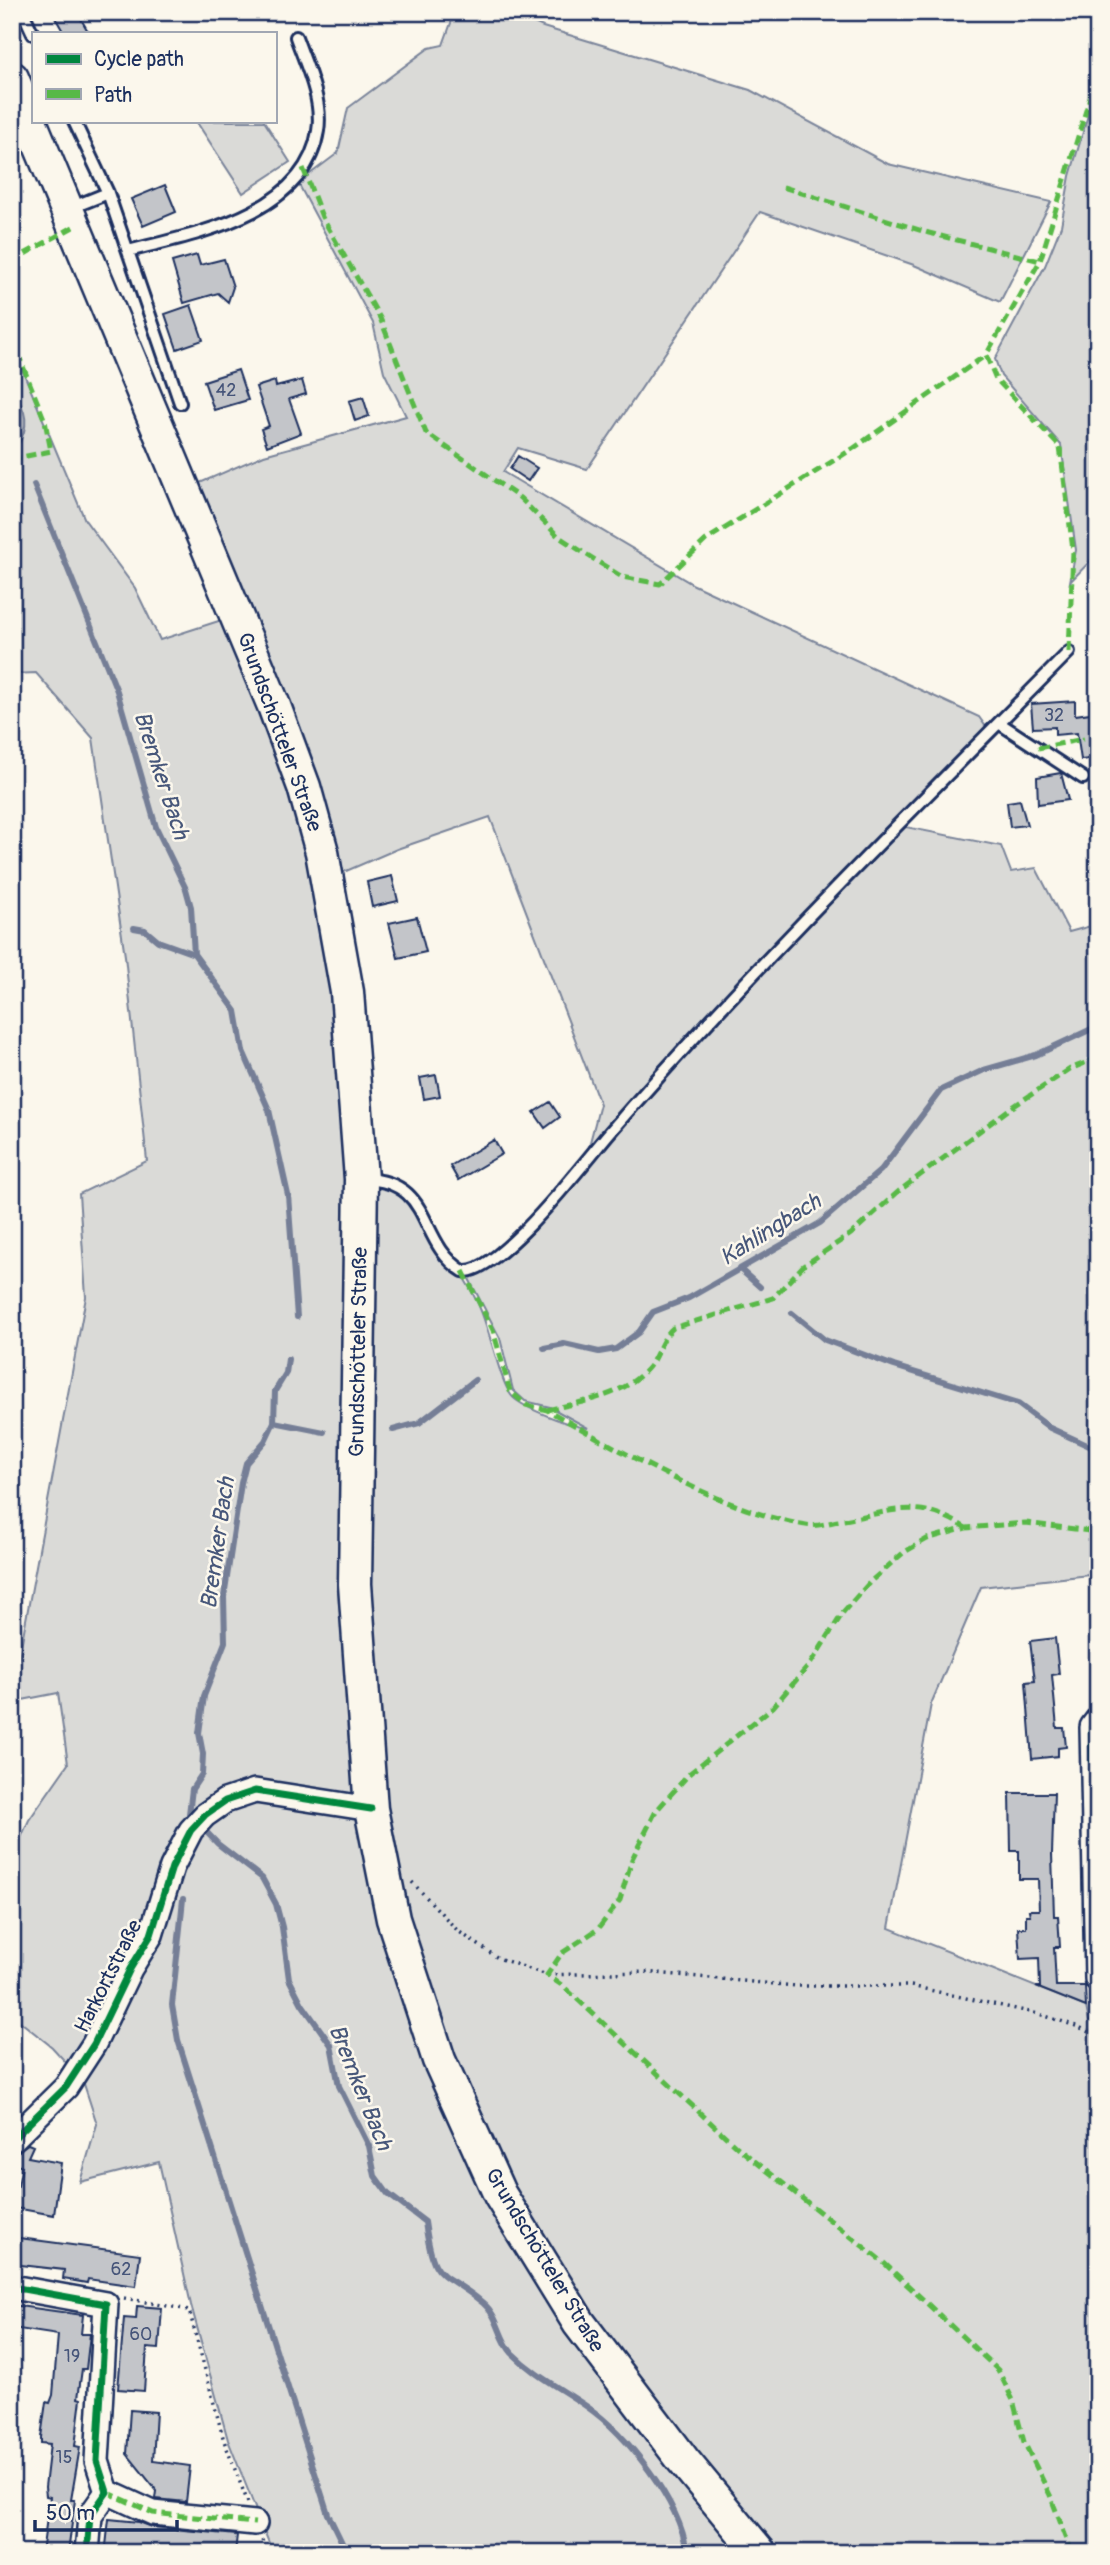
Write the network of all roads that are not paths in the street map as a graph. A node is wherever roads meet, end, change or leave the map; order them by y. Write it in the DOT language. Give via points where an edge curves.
graph roads {
  1 [pos="23,12"];
  2 [pos="32,32"];
  3 [pos="296,37"];
  4 [pos="17,90"];
  5 [pos="74,122"];
  6 [pos="108,193"];
  7 [pos="68,209"];
  8 [pos="128,251"];
  9 [pos="180,403"];
  10 [pos="1069,652"];
  11 [pos="999,723"];
  12 [pos="1083,778"];
  13 [pos="361,1179"];
  14 [pos="1098,1719"];
  15 [pos="371,1809"];
  16 [pos="1097,1979"];
  17 [pos="12,2140"];
  18 [pos="12,2287"];
  19 [pos="107,2492"];
  20 [pos="255,2523"];
  21 [pos="87,2553"];
  22 [pos="760,2553"];
  1 -- 2 [label="lane"];
  3 -- 8 [label="lane" via="312,83 318,131 294,180 267,203 227,222"];
  4 -- 7 [label="main road, Grundschötteler Straße"];
  5 -- 6 [label="lane"];
  6 -- 7 [label="lane"];
  6 -- 8 [label="lane"];
  7 -- 13 [label="main road, Grundschötteler Straße" via="304,787 322,852 347,992"];
  8 -- 9 [label="lane"];
  10 -- 11 [label="lane"];
  11 -- 12 [label="lane"];
  11 -- 13 [label="lane" via="769,958 627,1112 534,1222 479,1270 463,1271 448,1260 405,1189 385,1179"];
  13 -- 15 [label="main road, Grundschötteler Straße" via="355,1584"];
  14 -- 16 [label="street" via="1092,1727"];
  15 -- 17 [label="street, Harkortstraße" via="255,1791 225,1801 198,1823 172,1867 151,1935 94,2044 66,2087"];
  15 -- 22 [label="main road, Grundschötteler Straße" via="393,1919 439,2060 500,2195 579,2323"];
  18 -- 19 [label="street" via="106,2304 97,2461"];
  19 -- 20 [label="street" via="153,2513"];
  19 -- 21 [label="street" via="90,2516"];
}
